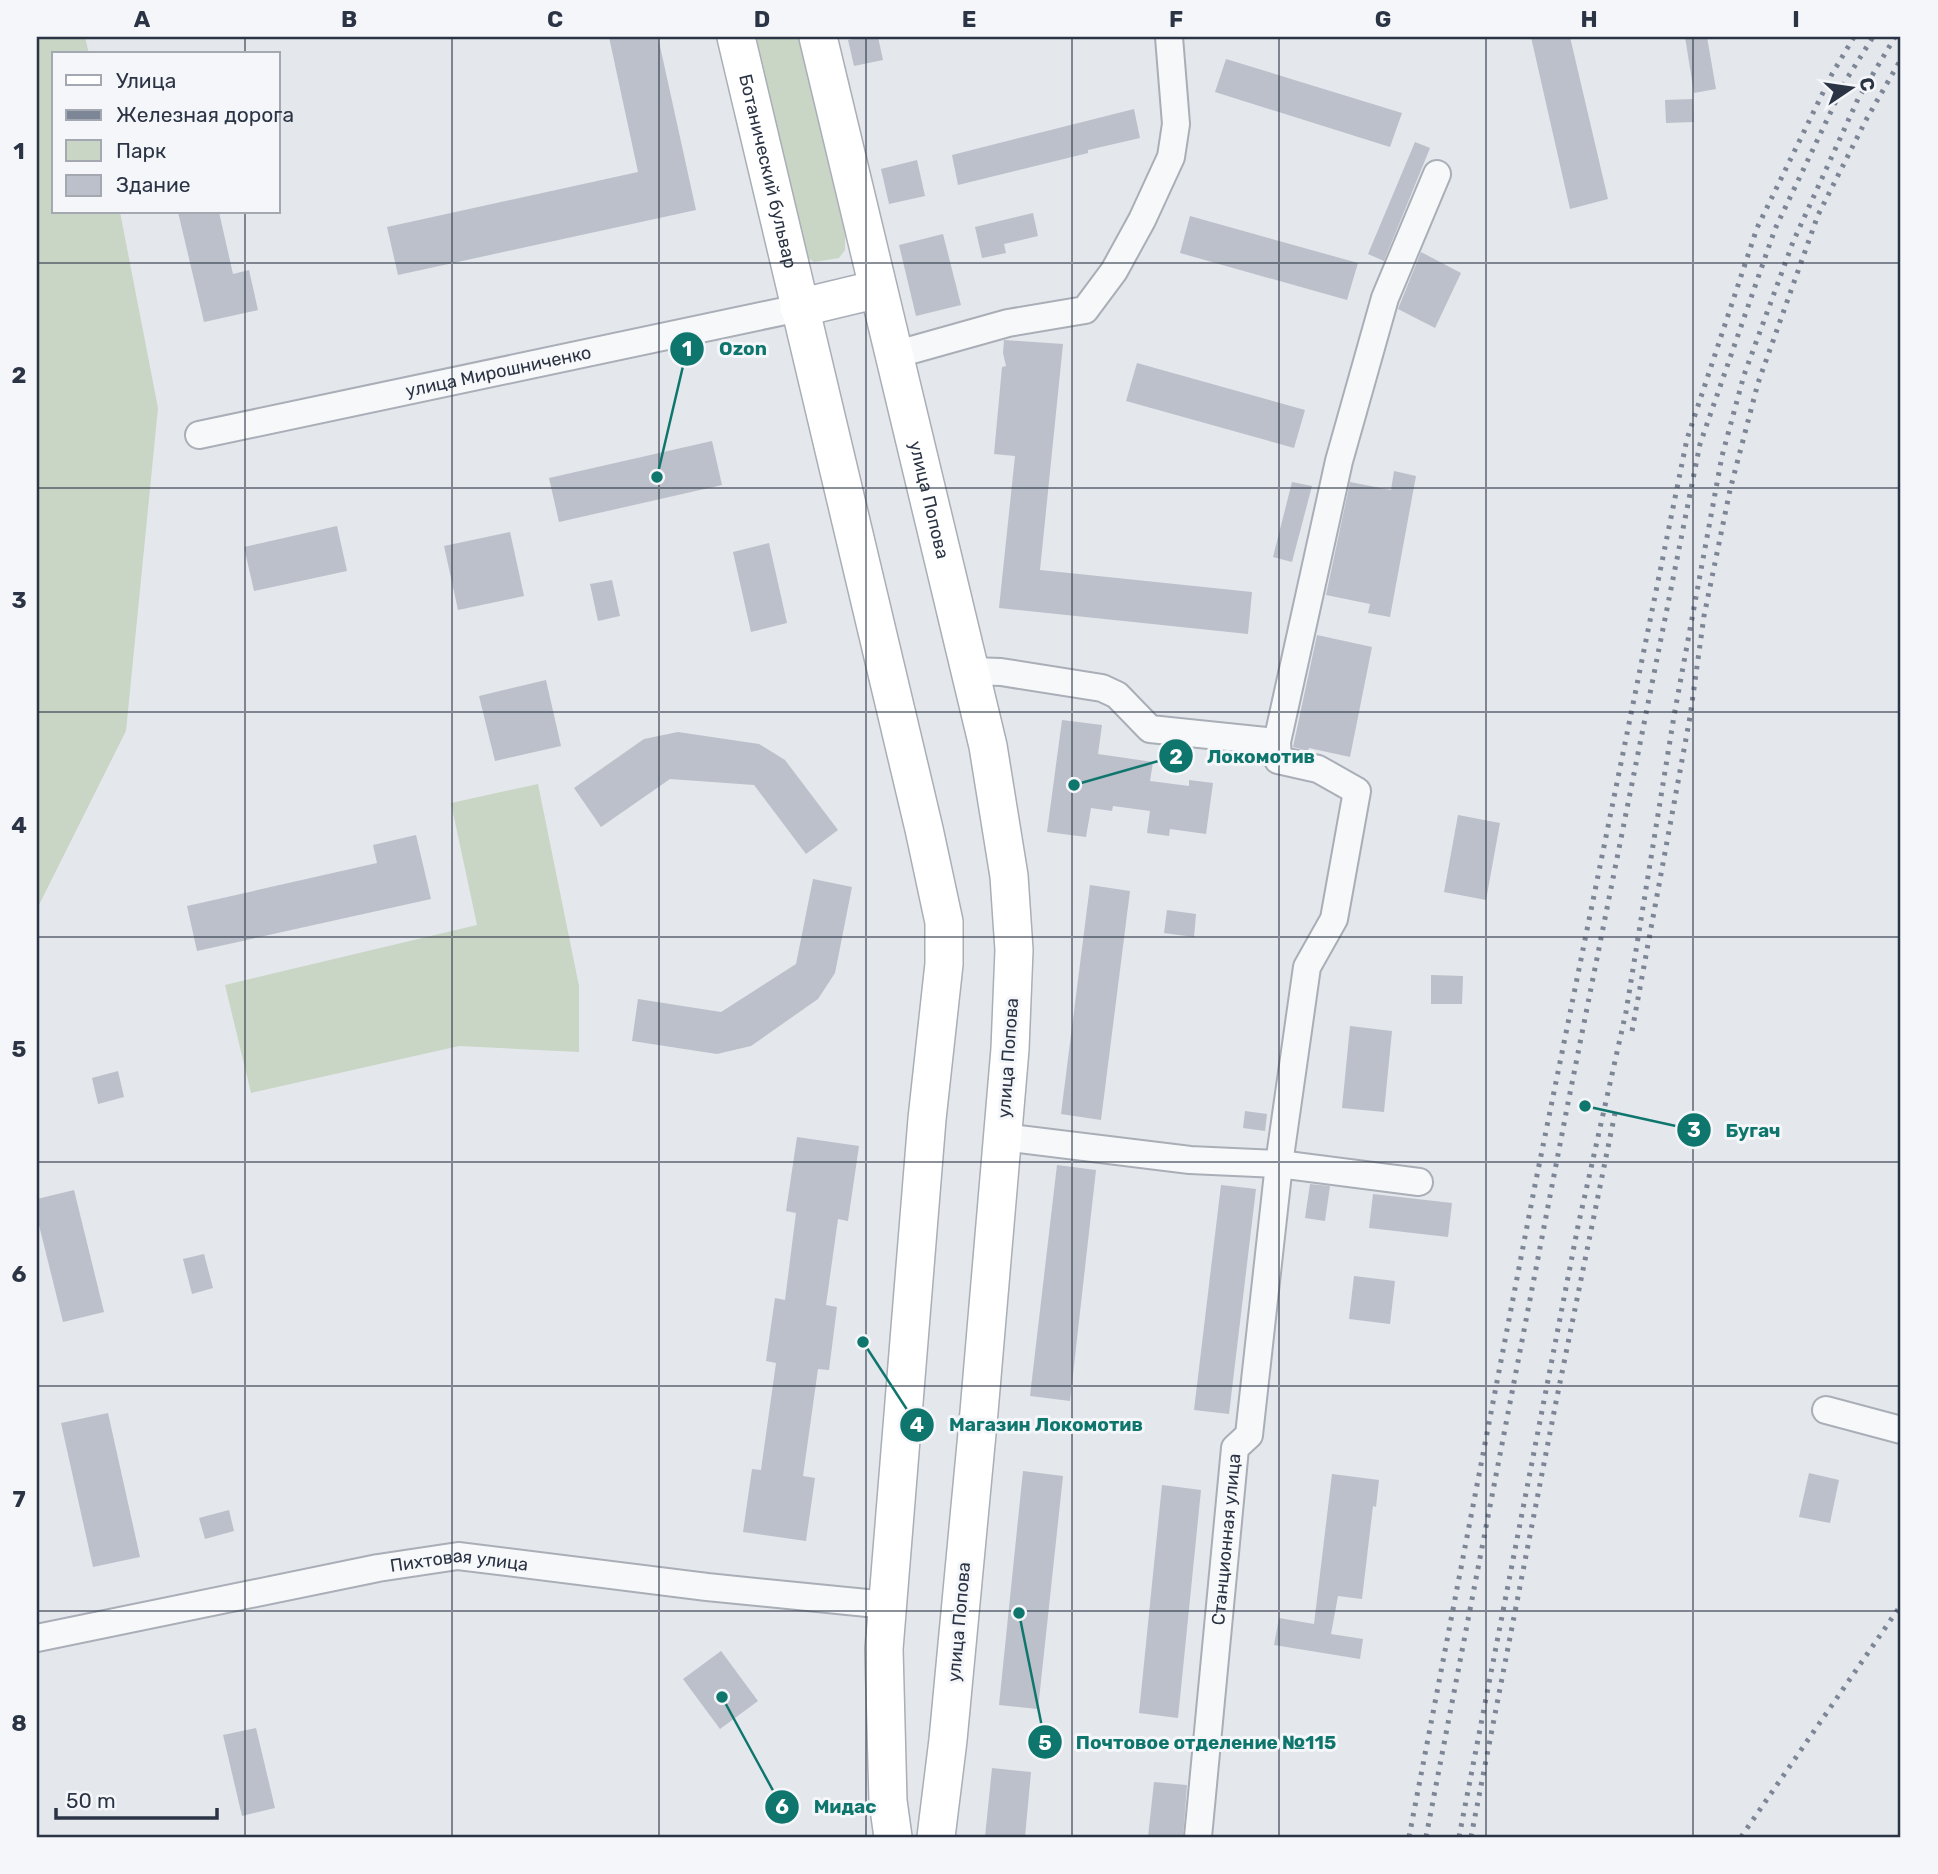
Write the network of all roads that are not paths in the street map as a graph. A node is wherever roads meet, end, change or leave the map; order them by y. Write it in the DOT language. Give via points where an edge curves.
graph roads {
  1 [pos="736,37"];
  2 [pos="818,37"];
  3 [pos="1169,37"];
  4 [pos="1437,174"];
  5 [pos="878,289"];
  6 [pos="799,308"];
  7 [pos="894,355"];
  8 [pos="200,435"];
  9 [pos="971,671"];
  10 [pos="1277,742"];
  11 [pos="1003,1137"];
  12 [pos="1279,1164"];
  13 [pos="1419,1182"];
  14 [pos="1826,1410"];
  15 [pos="1901,1430"];
  16 [pos="887,1605"];
  17 [pos="37,1635"];
  18 [pos="893,1837"];
  19 [pos="936,1837"];
  20 [pos="1198,1837"];
  1 -- 6 [label="street, Ботанический бульвар"];
  2 -- 5 [label="street"];
  3 -- 7 [label="street" via="1176,124 1171,157 1114,271 1085,310 1008,323"];
  4 -- 10 [label="street" via="1385,298 1346,436"];
  5 -- 6 [label="street"];
  5 -- 7 [label="street, улица Попова"];
  6 -- 8 [label="street, улица Мирошниченко"];
  6 -- 16 [label="street" via="944,922"];
  7 -- 9 [label="street, улица Попова"];
  9 -- 10 [label="street" via="1102,688 1117,695 1150,729"];
  9 -- 11 [label="street, улица Попова" via="1002,825 1012,913 1013,1002"];
  10 -- 12 [label="street, Станционная улица" via="1278,760 1318,769 1357,790 1335,919 1307,967"];
  11 -- 12 [label="street" via="1190,1160"];
  11 -- 19 [label="street, улица Попова"];
  12 -- 13 [label="street"];
  12 -- 20 [label="street, Станционная улица" via="1249,1435 1235,1448"];
  14 -- 15 [label="street"];
  16 -- 17 [label="street, Пихтовая улица" via="458,1556"];
  16 -- 18 [label="street" via="884,1649"];
}
